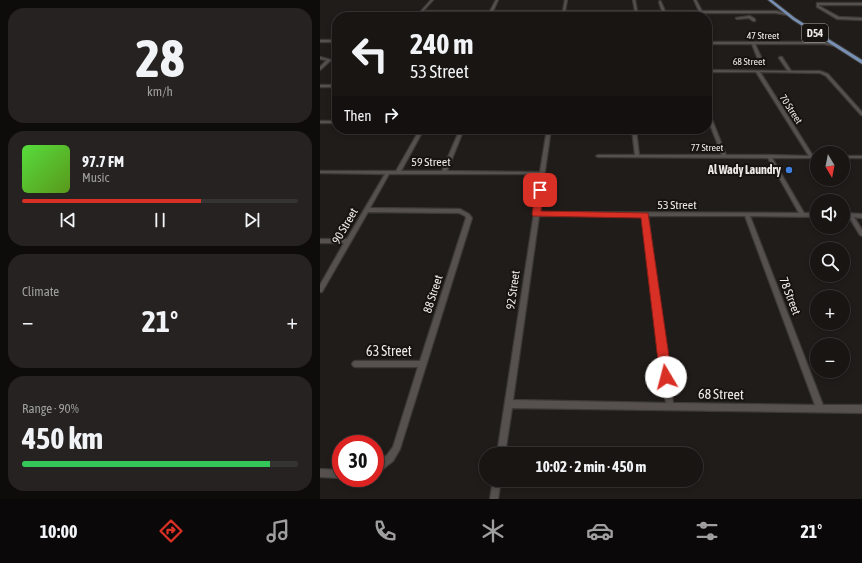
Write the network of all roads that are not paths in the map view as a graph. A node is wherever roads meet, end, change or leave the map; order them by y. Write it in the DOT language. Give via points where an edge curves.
graph roads {
  1 [pos="432,0"];
  2 [pos="497,0"];
  3 [pos="566,0"];
  4 [pos="634,0"];
  5 [pos="695,0"];
  6 [pos="771,0"];
  7 [pos="775,0"];
  8 [pos="660,2"];
  9 [pos="862,4"];
  10 [pos="778,5"];
  11 [pos="422,12"];
  12 [pos="491,12"];
  13 [pos="564,12"];
  14 [pos="636,12"];
  15 [pos="664,12"];
  16 [pos="702,12"];
  17 [pos="741,12"];
  18 [pos="776,12"];
  19 [pos="786,12"];
  20 [pos="737,18"];
  21 [pos="745,18"];
  22 [pos="862,19"];
  23 [pos="754,20"];
  24 [pos="826,39"];
  25 [pos="320,41"];
  26 [pos="332,41"];
  27 [pos="712,43"];
  28 [pos="753,43"];
  29 [pos="820,43"];
  30 [pos="835,45"];
  31 [pos="759,57"];
  32 [pos="320,58"];
  33 [pos="781,58"];
  34 [pos="862,58"];
  35 [pos="862,62"];
  36 [pos="320,69"];
  37 [pos="712,71"];
  38 [pos="757,71"];
  39 [pos="790,71"];
  40 [pos="320,86"];
  41 [pos="332,86"];
  42 [pos="862,114"];
  43 [pos="320,122"];
  44 [pos="332,122"];
  45 [pos="712,125"];
  46 [pos="419,134"];
  47 [pos="460,134"];
  48 [pos="548,134"];
  49 [pos="635,134"];
  50 [pos="810,154"];
  51 [pos="598,156"];
  52 [pos="637,156"];
  53 [pos="724,156"];
  54 [pos="770,156"];
  55 [pos="810,156"];
  56 [pos="850,157"];
  57 [pos="862,157"];
  58 [pos="320,172"];
  59 [pos="388,172"];
  60 [pos="398,172"];
  61 [pos="444,172"];
  62 [pos="542,173"];
  63 [pos="366,210"];
  64 [pos="536,214"];
  65 [pos="645,215"];
  66 [pos="747,215"];
  67 [pos="802,215"];
  68 [pos="810,215"];
  69 [pos="850,216"];
  70 [pos="862,216"];
  71 [pos="862,234"];
  72 [pos="320,240"];
  73 [pos="348,241"];
  74 [pos="320,290"];
  75 [pos="355,364"];
  76 [pos="423,364"];
  77 [pos="508,404"];
  78 [pos="670,406"];
  79 [pos="820,408"];
  80 [pos="862,409"];
  81 [pos="502,447"];
  82 [pos="384,463"];
  83 [pos="320,473"];
  84 [pos="332,474"];
  85 [pos="496,487"];
  86 [pos="494,499"];
  1 -- 11 [label="street"];
  2 -- 12 [label="street"];
  3 -- 13 [label="street"];
  4 -- 14 [label="street"];
  5 -- 16 [label="street"];
  6 -- 10 [label="main road, D54"];
  7 -- 10 [label="main road, D54"];
  8 -- 15 [label="street"];
  9 -- 22 [label="street" via="818,4 841,19"];
  10 -- 19 [label="main road, D54"];
  11 -- 12 [label="street"];
  12 -- 13 [label="street"];
  13 -- 14 [label="street"];
  14 -- 15 [label="street"];
  15 -- 16 [label="street"];
  16 -- 17 [label="street"];
  17 -- 18 [label="street"];
  17 -- 21 [label="street"];
  18 -- 19 [label="street"];
  18 -- 19 [label="street"];
  19 -- 24 [label="main road, D54"];
  19 -- 34 [label="main road, D54"];
  20 -- 21 [label="street"];
  21 -- 23 [label="street"];
  24 -- 29 [label="street"];
  24 -- 30 [label="main road, D54"];
  25 -- 26 [label="street"];
  27 -- 28 [label="street, 47 Street"];
  28 -- 29 [label="street, 47 Street"];
  28 -- 31 [label="street"];
  29 -- 30 [label="street, 47 Street"];
  30 -- 35 [label="main road, D54"];
  32 -- 36 [label="street" via="329,60"];
  33 -- 39 [label="street, 68 Street"];
  37 -- 38 [label="street, 68 Street"];
  38 -- 39 [label="street, 68 Street"];
  38 -- 50 [label="street, 70 Street"];
  39 -- 42 [label="street, 68 Street" via="816,71 826,74"];
  40 -- 41 [label="street"];
  43 -- 44 [label="street"];
  45 -- 53 [label="street"];
  46 -- 60 [label="street"];
  47 -- 61 [label="street"];
  48 -- 62 [label="street, 92 Street"];
  49 -- 52 [label="street"];
  51 -- 52 [label="street, 77 Street"];
  52 -- 53 [label="street, 77 Street"];
  53 -- 54 [label="street, 77 Street"];
  54 -- 55 [label="street, 77 Street"];
  54 -- 67 [label="street"];
  56 -- 57 [label="street"];
  58 -- 59 [label="street, 59 Street"];
  59 -- 60 [label="street, 59 Street"];
  59 -- 63 [label="street, 90 Street"];
  60 -- 61 [label="street, 59 Street"];
  61 -- 62 [label="street, 59 Street"];
  62 -- 64 [label="street, 92 Street"];
  63 -- 73 [label="street, 90 Street"];
  63 -- 76 [label="street, 88 Street" via="460,211 469,218"];
  64 -- 65 [label="street, 53 Street"];
  64 -- 77 [label="street, 92 Street"];
  65 -- 66 [label="street, 53 Street"];
  65 -- 78 [label="street"];
  66 -- 67 [label="street, 53 Street"];
  66 -- 79 [label="street, 78 Street"];
  67 -- 68 [label="street, 53 Street"];
  69 -- 70 [label="street"];
  69 -- 71 [label="street"];
  72 -- 73 [label="street"];
  73 -- 74 [label="street, 90 Street"];
  75 -- 76 [label="street, 63 Street"];
  76 -- 82 [label="street, 88 Street" via="396,449"];
  77 -- 78 [label="street, 68 Street"];
  77 -- 81 [label="street, 92 Street"];
  78 -- 79 [label="street, 68 Street"];
  79 -- 80 [label="street, 68 Street"];
  83 -- 84 [label="street"];
  85 -- 86 [label="street"];
}
